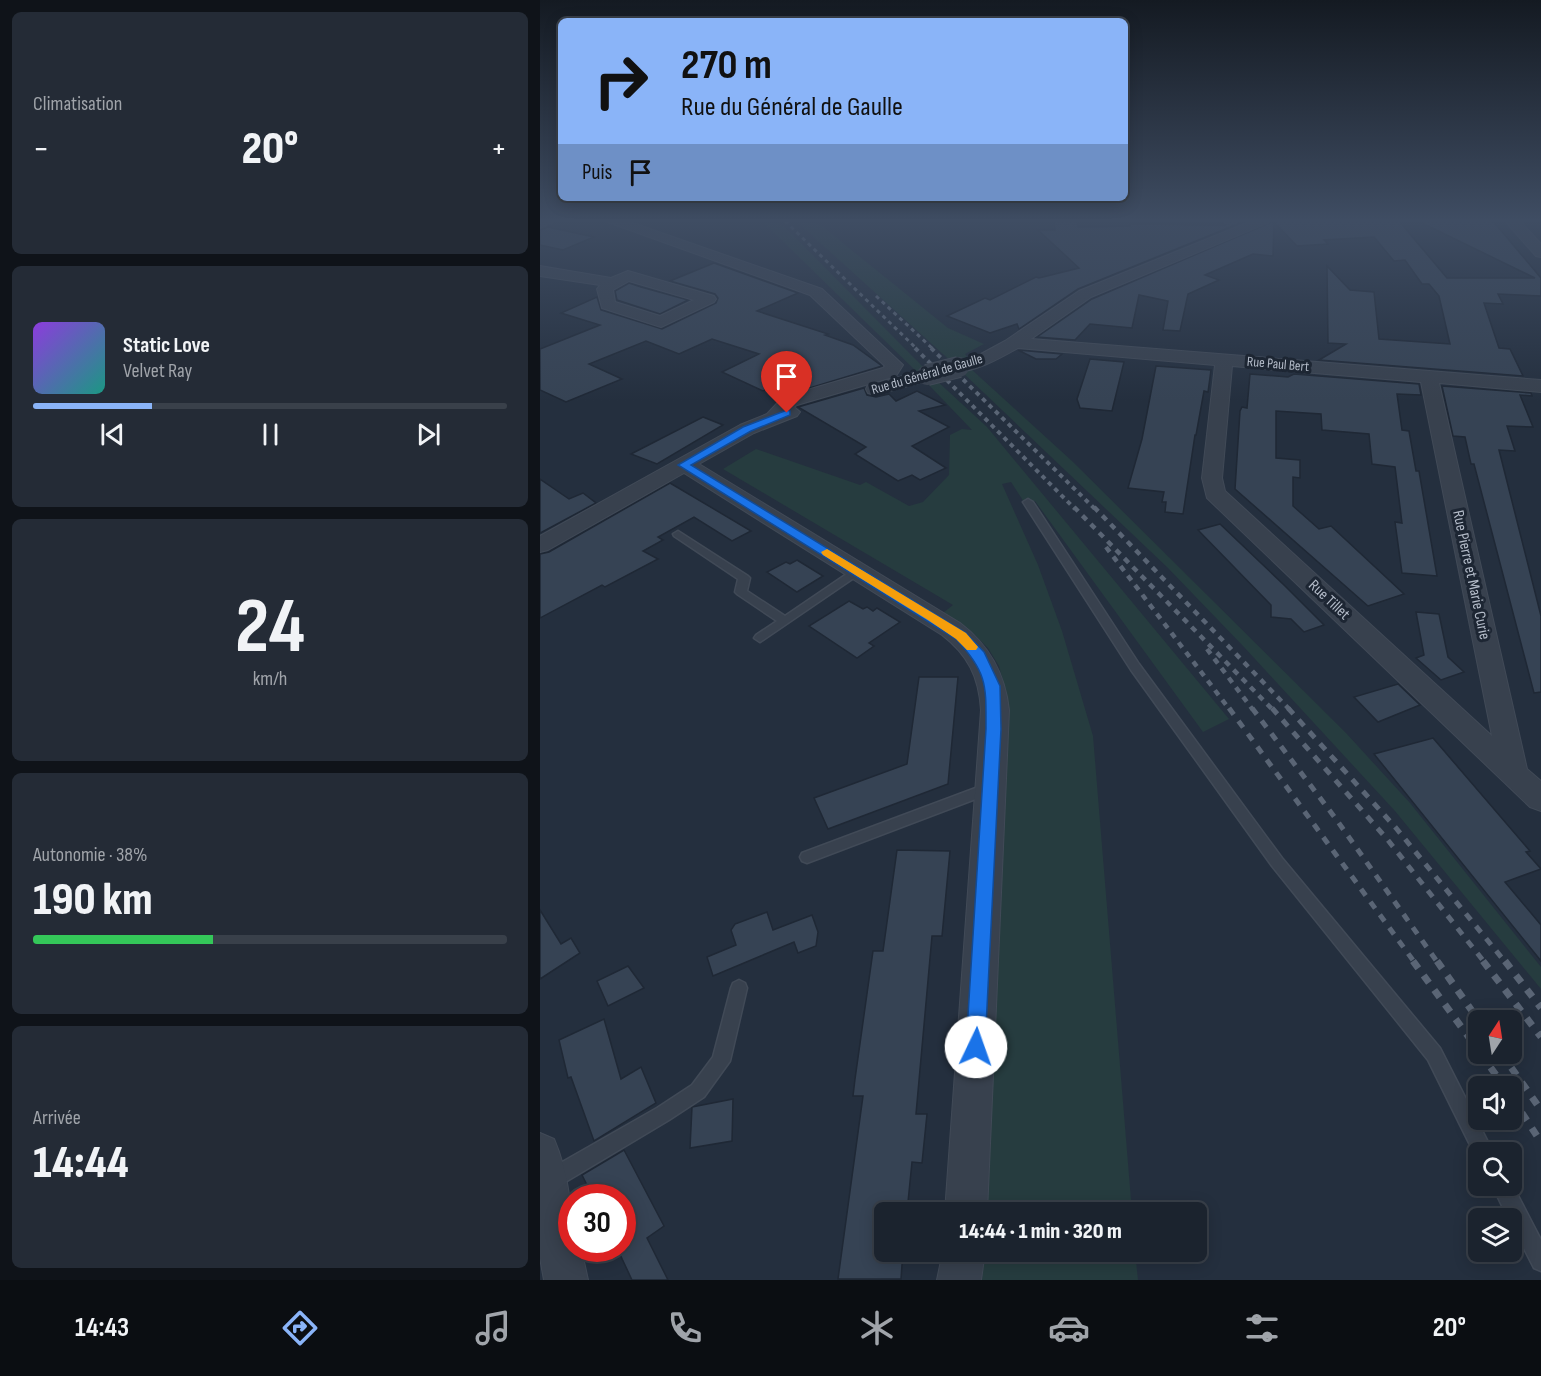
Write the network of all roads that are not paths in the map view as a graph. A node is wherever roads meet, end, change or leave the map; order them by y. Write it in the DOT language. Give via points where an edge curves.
graph roads {
  1 [pos="599,281"];
  2 [pos="618,281"];
  3 [pos="644,281"];
  4 [pos="788,281"];
  5 [pos="1118,281"];
  6 [pos="613,283"];
  7 [pos="1015,343"];
  8 [pos="1224,360"];
  9 [pos="1429,377"];
  10 [pos="1541,386"];
  11 [pos="775,417"];
  12 [pos="684,465"];
  13 [pos="1028,502"];
  14 [pos="678,534"];
  15 [pos="540,545"];
  16 [pos="858,571"];
  17 [pos="785,621"];
  18 [pos="760,638"];
  19 [pos="1514,774"];
  20 [pos="990,788"];
  21 [pos="1541,799"];
  22 [pos="807,857"];
  23 [pos="740,988"];
  24 [pos="1479,1142"];
  25 [pos="543,1168"];
  26 [pos="1508,1196"];
  27 [pos="967,1202"];
  28 [pos="1541,1261"];
  29 [pos="962,1262"];
  30 [pos="566,1280"];
  31 [pos="959,1280"];
  1 -- 6 [label="street"];
  2 -- 6 [label="street"];
  3 -- 6 [label="street" via="708,300 661,322 608,305 605,290"];
  4 -- 11 [label="street, Rue du Général de Gaulle" via="816,292 894,365 890,372 795,399"];
  5 -- 7 [label="street, Rue du Général de Gaulle" via="1085,294"];
  7 -- 8 [label="street, Rue Paul Bert"];
  7 -- 11 [label="street, Rue du Général de Gaulle, bridge" via="995,355 959,367"];
  8 -- 9 [label="street, Rue Paul Bert"];
  8 -- 19 [label="street, Rue Tillet" via="1212,478 1215,493"];
  9 -- 10 [label="street, Rue Paul Bert"];
  9 -- 19 [label="street, Rue Pierre et Marie Curie"];
  11 -- 12 [label="street, Rue du Général de Gaulle"];
  12 -- 15 [label="street, Rue du Général de Gaulle"];
  12 -- 16 [label="street"];
  13 -- 24 [label="lane" via="1136,667 1277,862 1434,1054"];
  14 -- 17 [label="lane" via="744,578 741,592"];
  16 -- 17 [label="lane"];
  16 -- 20 [label="street" via="961,636 985,665 994,697"];
  17 -- 18 [label="lane"];
  19 -- 21 [label="street, Rue Tillet"];
  20 -- 22 [label="lane"];
  20 -- 27 [label="street"];
  23 -- 25 [label="lane" via="721,1061 698,1091 663,1114"];
  25 -- 30 [label="street"];
  26 -- 28 [label="lane"];
  29 -- 31 [label="street"];
}
